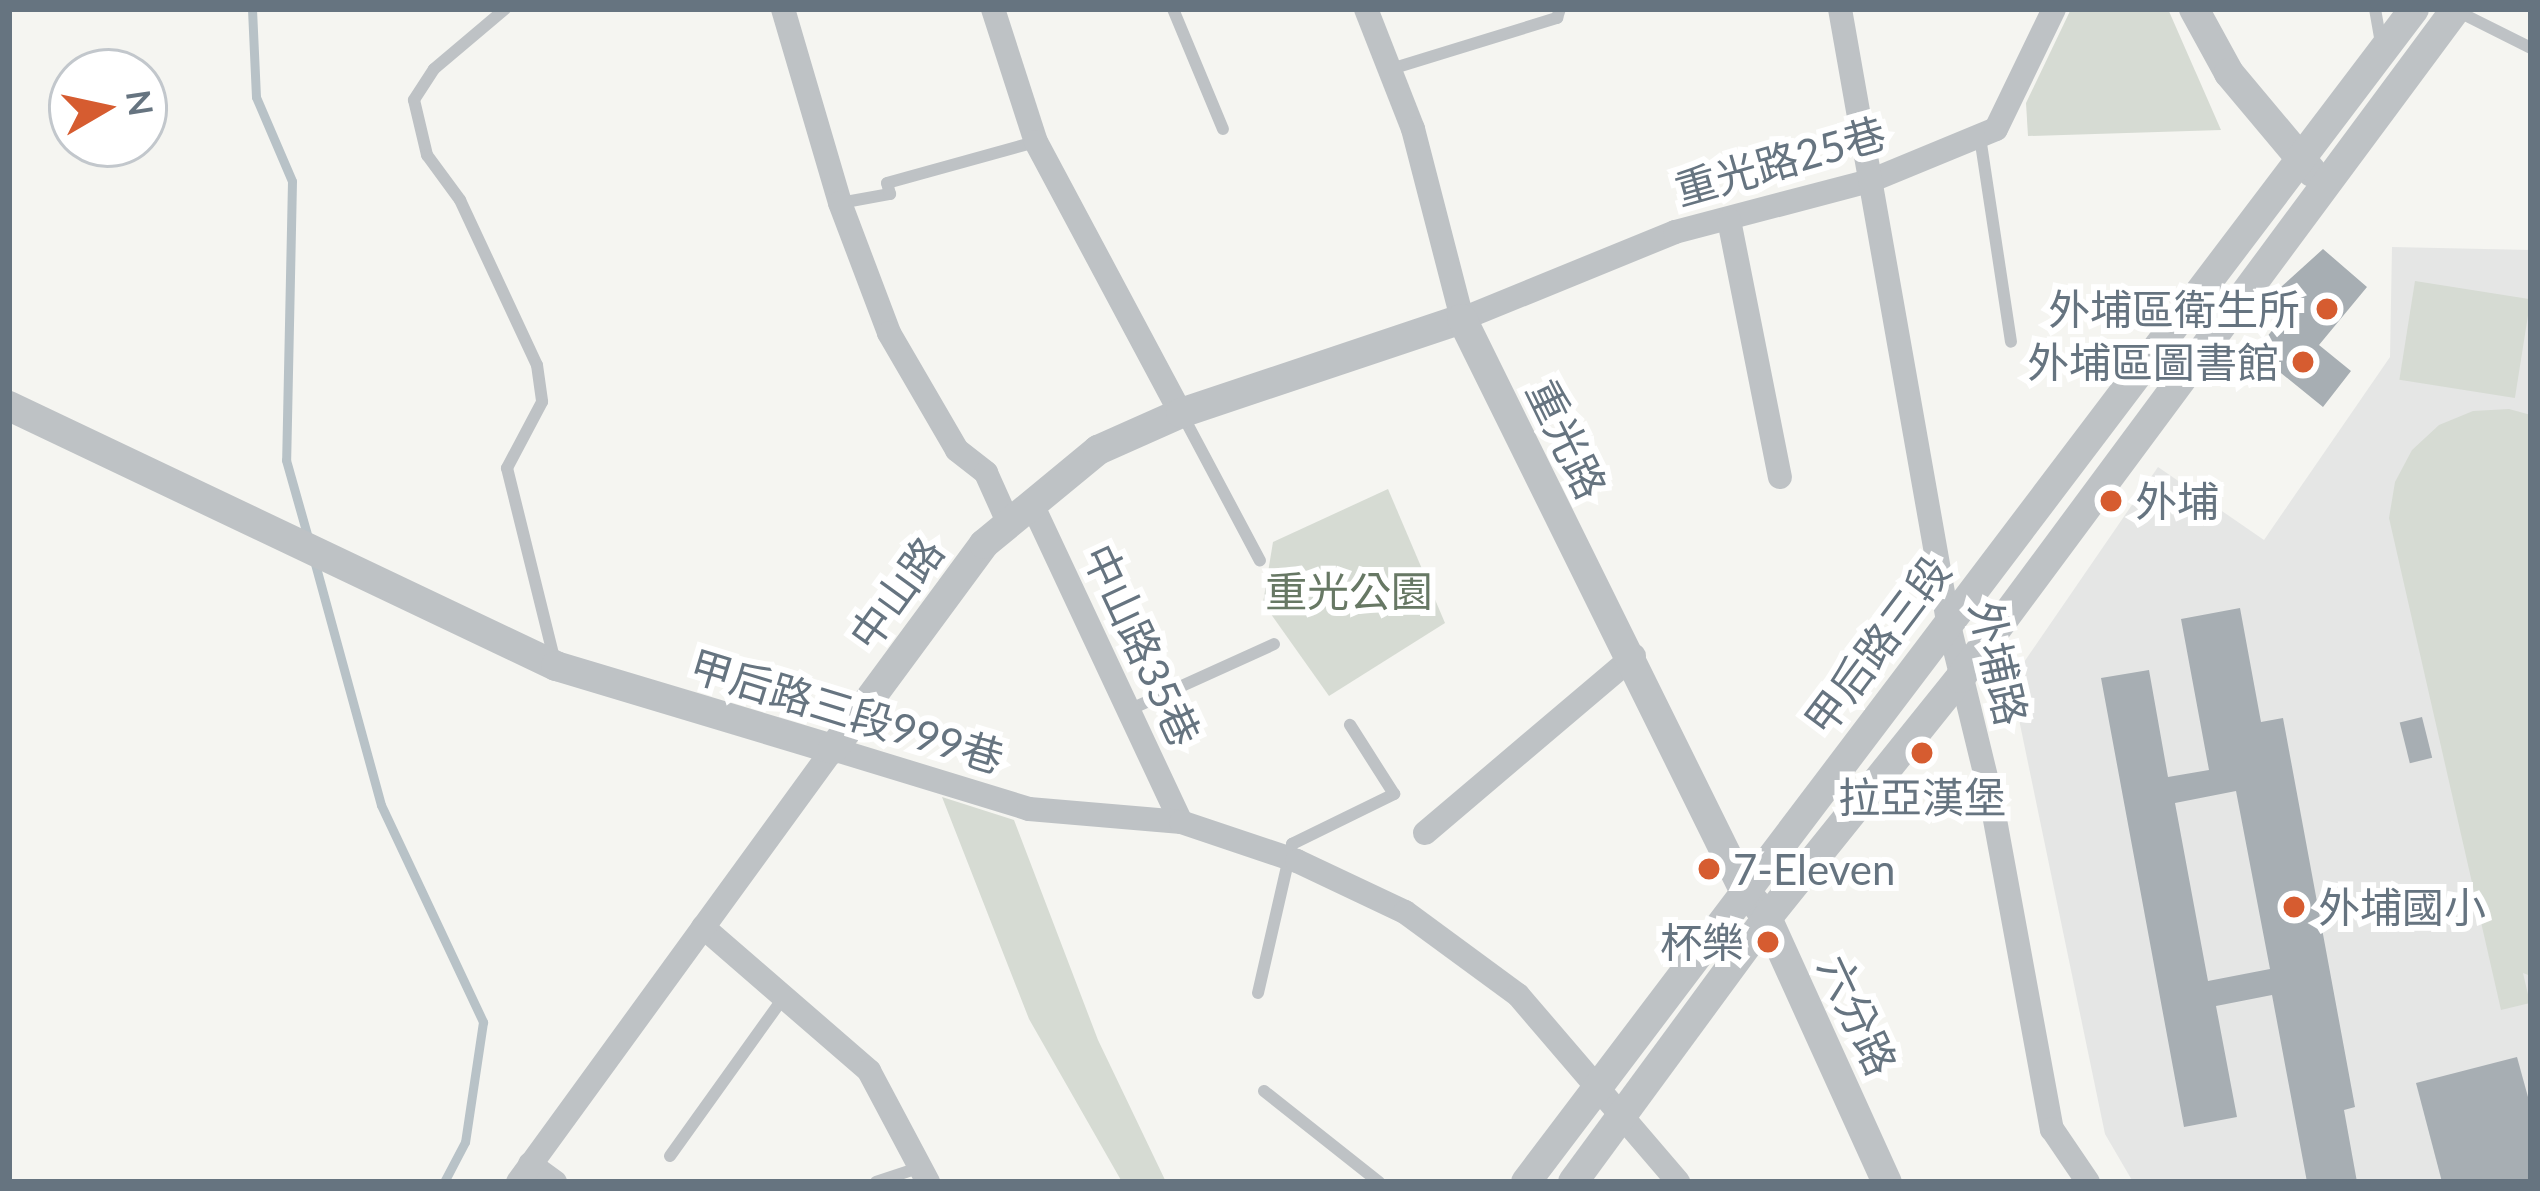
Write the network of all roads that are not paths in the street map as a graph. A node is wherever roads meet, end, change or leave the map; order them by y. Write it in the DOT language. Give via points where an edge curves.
graph roads {
  1 [pos="505,9"];
  2 [pos="783,9"];
  3 [pos="993,9"];
  4 [pos="1173,9"];
  5 [pos="1366,9"];
  6 [pos="1560,9"];
  7 [pos="1840,9"];
  8 [pos="2054,9"];
  9 [pos="2194,9"];
  10 [pos="2375,9"];
  11 [pos="2414,9"];
  12 [pos="2456,10"];
  13 [pos="2531,48"];
  14 [pos="2383,50"];
  15 [pos="1391,69"];
  16 [pos="1222,129"];
  17 [pos="1980,136"];
  18 [pos="1036,142"];
  19 [pos="2298,162"];
  20 [pos="1870,181"];
  21 [pos="2326,183"];
  22 [pos="840,203"];
  23 [pos="1729,220"];
  24 [pos="1462,319"];
  25 [pos="2011,342"];
  26 [pos="9,406"];
  27 [pos="1181,413"];
  28 [pos="1780,477"];
  29 [pos="1019,512"];
  30 [pos="1259,561"];
  31 [pos="1948,620"];
  32 [pos="1274,644"];
  33 [pos="1634,656"];
  34 [pos="556,666"];
  35 [pos="1960,678"];
  36 [pos="1131,709"];
  37 [pos="1350,724"];
  38 [pos="833,749"];
  39 [pos="1180,822"];
  40 [pos="1425,832"];
  41 [pos="1286,857"];
  42 [pos="1743,888"];
  43 [pos="1767,918"];
  44 [pos="703,927"];
  45 [pos="1258,993"];
  46 [pos="784,997"];
  47 [pos="1597,1087"];
  48 [pos="1264,1090"];
  49 [pos="1625,1114"];
  50 [pos="670,1156"];
  51 [pos="524,1173"];
  52 [pos="924,1174"];
  53 [pos="555,1182"];
  54 [pos="876,1182"];
  55 [pos="1379,1182"];
  56 [pos="1526,1182"];
  57 [pos="1573,1182"];
  58 [pos="1678,1182"];
  59 [pos="1887,1182"];
  60 [pos="2088,1182"];
  1 -- 34 [label="lane" via="434,69 414,100 427,155 460,200 537,365 542,402 507,468"];
  2 -- 22 [label="street, 中山路35巷"];
  3 -- 18 [label="street"];
  4 -- 16 [label="lane"];
  5 -- 15 [label="street, 重光路"];
  6 -- 15 [label="lane" via="1557,17"];
  7 -- 20 [label="street, 外埔路"];
  8 -- 17 [label="street" via="1996,129"];
  9 -- 19 [label="street" via="2229,73"];
  10 -- 14 [label="lane"];
  11 -- 14 [label="street, 甲后路三段"];
  12 -- 13 [label="lane"];
  12 -- 21 [label="street, 甲后路三段"];
  14 -- 19 [label="street, 甲后路三段"];
  15 -- 24 [label="street, 重光路"];
  17 -- 20 [label="street, 重光路25巷"];
  17 -- 25 [label="lane"];
  18 -- 22 [label="lane" via="887,183 890,194"];
  18 -- 27 [label="street"];
  19 -- 21 [label="street"];
  19 -- 31 [label="street, 甲后路三段"];
  20 -- 23 [label="street, 重光路25巷"];
  20 -- 31 [label="street, 外埔路"];
  21 -- 35 [label="street, 甲后路三段"];
  22 -- 29 [label="street, 中山路35巷" via="889,333 957,450"];
  23 -- 24 [label="street, 重光路25巷" via="1675,232"];
  23 -- 28 [label="street"];
  24 -- 27 [label="street, 中山路"];
  24 -- 33 [label="street, 重光路"];
  26 -- 34 [label="street, 甲后路三段999巷"];
  27 -- 29 [label="street, 中山路" via="1099,450"];
  27 -- 30 [label="lane"];
  29 -- 36 [label="street, 中山路35巷"];
  29 -- 38 [label="street, 中山路"];
  31 -- 35 [label="street, 外埔路"];
  31 -- 42 [label="street, 甲后路三段"];
  32 -- 36 [label="lane"];
  33 -- 40 [label="street"];
  33 -- 42 [label="street, 重光路"];
  34 -- 38 [label="street, 甲后路三段999巷"];
  35 -- 43 [label="street, 甲后路三段"];
  35 -- 60 [label="street, 外埔路" via="2052,1129"];
  36 -- 39 [label="street, 中山路35巷"];
  37 -- 41 [label="lane" via="1394,794 1292,844"];
  38 -- 39 [label="street, 甲后路三段999巷" via="1029,809"];
  38 -- 44 [label="street, 中山路"];
  39 -- 41 [label="street, 甲后路三段999巷"];
  41 -- 45 [label="lane"];
  41 -- 47 [label="street, 甲后路三段999巷" via="1405,912 1518,995"];
  42 -- 43 [label="street, 六分路"];
  42 -- 47 [label="street, 甲后路三段"];
  43 -- 49 [label="street, 甲后路三段"];
  43 -- 59 [label="street, 六分路"];
  44 -- 46 [label="street"];
  44 -- 51 [label="street, 中山路"];
  46 -- 50 [label="lane"];
  46 -- 52 [label="street" via="869,1071"];
  47 -- 49 [label="street, 甲后路三段999巷"];
  47 -- 56 [label="street, 甲后路三段"];
  48 -- 55 [label="lane"];
  49 -- 57 [label="street, 甲后路三段"];
  49 -- 58 [label="street, 甲后路三段999巷"];
  51 -- 53 [label="street"];
  52 -- 54 [label="lane"];
}
